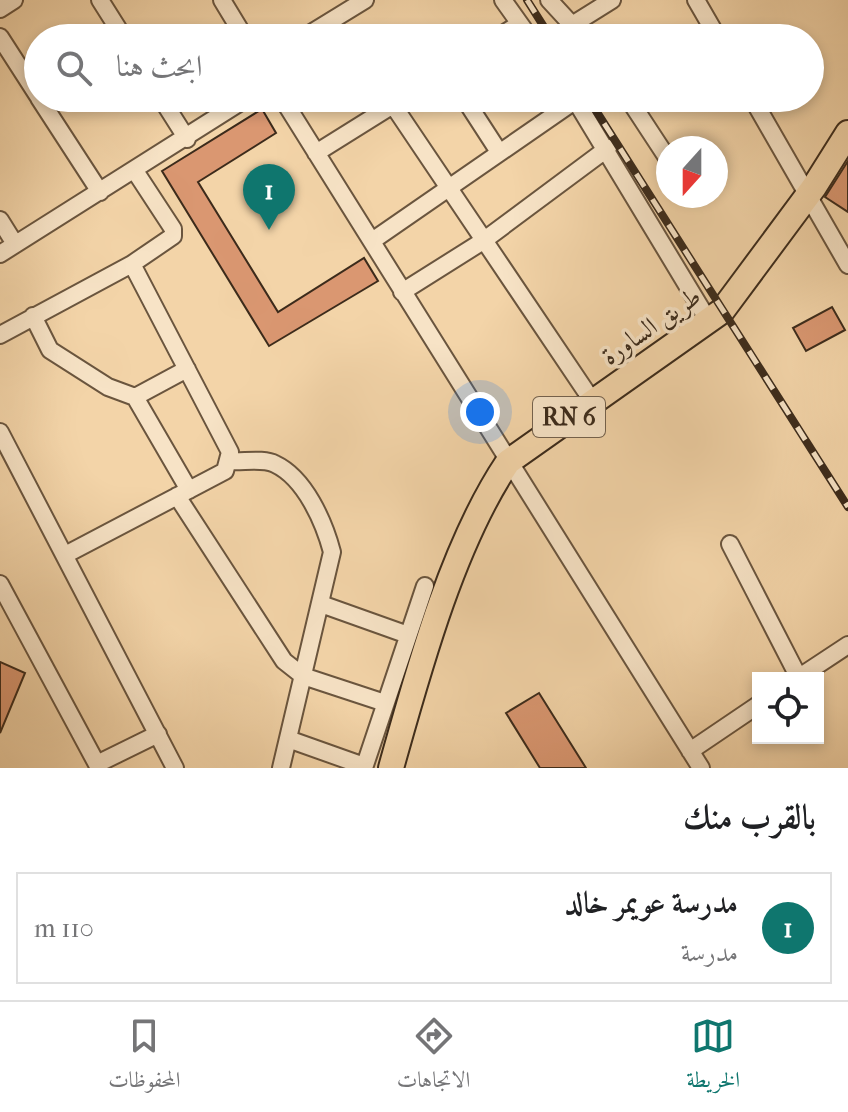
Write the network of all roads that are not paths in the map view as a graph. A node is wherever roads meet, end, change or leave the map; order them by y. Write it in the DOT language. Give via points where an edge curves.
graph roads {
  1 [pos="14,0"];
  2 [pos="100,0"];
  3 [pos="222,0"];
  4 [pos="365,0"];
  5 [pos="503,0"];
  6 [pos="549,0"];
  7 [pos="696,0"];
  8 [pos="609,1"];
  9 [pos="0,9"];
  10 [pos="115,24"];
  11 [pos="237,24"];
  12 [pos="326,24"];
  13 [pos="519,24"];
  14 [pos="571,24"];
  15 [pos="574,24"];
  16 [pos="710,24"];
  17 [pos="0,37"];
  18 [pos="24,74"];
  19 [pos="49,112"];
  20 [pos="170,112"];
  21 [pos="227,112"];
  22 [pos="291,112"];
  23 [pos="382,112"];
  24 [pos="404,112"];
  25 [pos="473,112"];
  26 [pos="556,112"];
  27 [pos="584,112"];
  28 [pos="637,112"];
  29 [pos="760,112"];
  30 [pos="848,133"];
  31 [pos="187,139"];
  32 [pos="656,141"];
  33 [pos="608,148"];
  34 [pos="499,152"];
  35 [pos="316,153"];
  36 [pos="135,171"];
  37 [pos="447,190"];
  38 [pos="100,192"];
  39 [pos="807,195"];
  40 [pos="0,220"];
  41 [pos="372,241"];
  42 [pos="483,241"];
  43 [pos="15,244"];
  44 [pos="0,254"];
  45 [pos="132,264"];
  46 [pos="848,265"];
  47 [pos="402,292"];
  48 [pos="33,316"];
  49 [pos="708,320"];
  50 [pos="0,335"];
  51 [pos="187,369"];
  52 [pos="135,397"];
  53 [pos="593,402"];
  54 [pos="0,432"];
  55 [pos="231,461"];
  56 [pos="508,462"];
  57 [pos="183,493"];
  58 [pos="730,544"];
  59 [pos="65,555"];
  60 [pos="0,584"];
  61 [pos="425,586"];
  62 [pos="321,604"];
  63 [pos="408,635"];
  64 [pos="848,645"];
  65 [pos="796,672"];
  66 [pos="808,672"];
  67 [pos="303,676"];
  68 [pos="385,703"];
  69 [pos="752,709"];
  70 [pos="158,734"];
  71 [pos="288,739"];
  72 [pos="690,751"];
  73 [pos="98,766"];
  74 [pos="364,767"];
  75 [pos="175,768"];
  76 [pos="281,768"];
  77 [pos="391,768"];
  78 [pos="701,768"];
  1 -- 9 [label="street"];
  2 -- 10 [label="street"];
  3 -- 11 [label="street"];
  4 -- 12 [label="street"];
  5 -- 13 [label="street"];
  6 -- 14 [label="street"];
  7 -- 16 [label="street"];
  8 -- 15 [label="street"];
  17 -- 18 [label="street"];
  19 -- 38 [label="street"];
  20 -- 31 [label="street"];
  21 -- 31 [label="street"];
  22 -- 35 [label="street"];
  23 -- 35 [label="street"];
  24 -- 37 [label="street"];
  25 -- 34 [label="street"];
  26 -- 34 [label="street"];
  27 -- 33 [label="street"];
  28 -- 32 [label="street"];
  29 -- 39 [label="street"];
  30 -- 39 [label="main road, طريق الساورة / RN 6"];
  31 -- 36 [label="street"];
  33 -- 42 [label="street"];
  33 -- 49 [label="street"];
  34 -- 37 [label="street"];
  35 -- 41 [label="street"];
  36 -- 38 [label="street"];
  36 -- 45 [label="street" via="173,236"];
  37 -- 41 [label="street"];
  37 -- 42 [label="street"];
  38 -- 43 [label="street"];
  39 -- 46 [label="street"];
  39 -- 49 [label="main road, طريق الساورة / RN 6" via="733,298"];
  40 -- 43 [label="street"];
  41 -- 47 [label="street"];
  42 -- 47 [label="street"];
  42 -- 53 [label="street"];
  43 -- 44 [label="street"];
  45 -- 48 [label="street"];
  45 -- 51 [label="street"];
  47 -- 56 [label="street"];
  48 -- 50 [label="street"];
  48 -- 52 [label="street" via="50,350 108,387"];
  49 -- 53 [label="main road, طريق الساورة / RN 6"];
  51 -- 52 [label="street"];
  51 -- 55 [label="street"];
  52 -- 57 [label="street"];
  53 -- 56 [label="main road, طريق الساورة / RN 6"];
  54 -- 59 [label="street"];
  55 -- 57 [label="street" via="225,471"];
  55 -- 62 [label="street" via="273,462 302,490 324,524 332,552"];
  56 -- 72 [label="street"];
  56 -- 77 [label="main road, طريق الساورة / RN 6" via="460,557"];
  57 -- 59 [label="street"];
  57 -- 67 [label="street" via="273,646"];
  58 -- 65 [label="street"];
  59 -- 70 [label="street"];
  60 -- 73 [label="street"];
  61 -- 63 [label="street"];
  62 -- 63 [label="street"];
  62 -- 67 [label="street"];
  63 -- 68 [label="street"];
  64 -- 66 [label="street"];
  67 -- 68 [label="street"];
  67 -- 71 [label="street"];
  68 -- 74 [label="street"];
  69 -- 72 [label="street"];
  70 -- 73 [label="street"];
  70 -- 75 [label="street"];
  71 -- 74 [label="street"];
  71 -- 76 [label="street"];
  72 -- 78 [label="street"];
}
